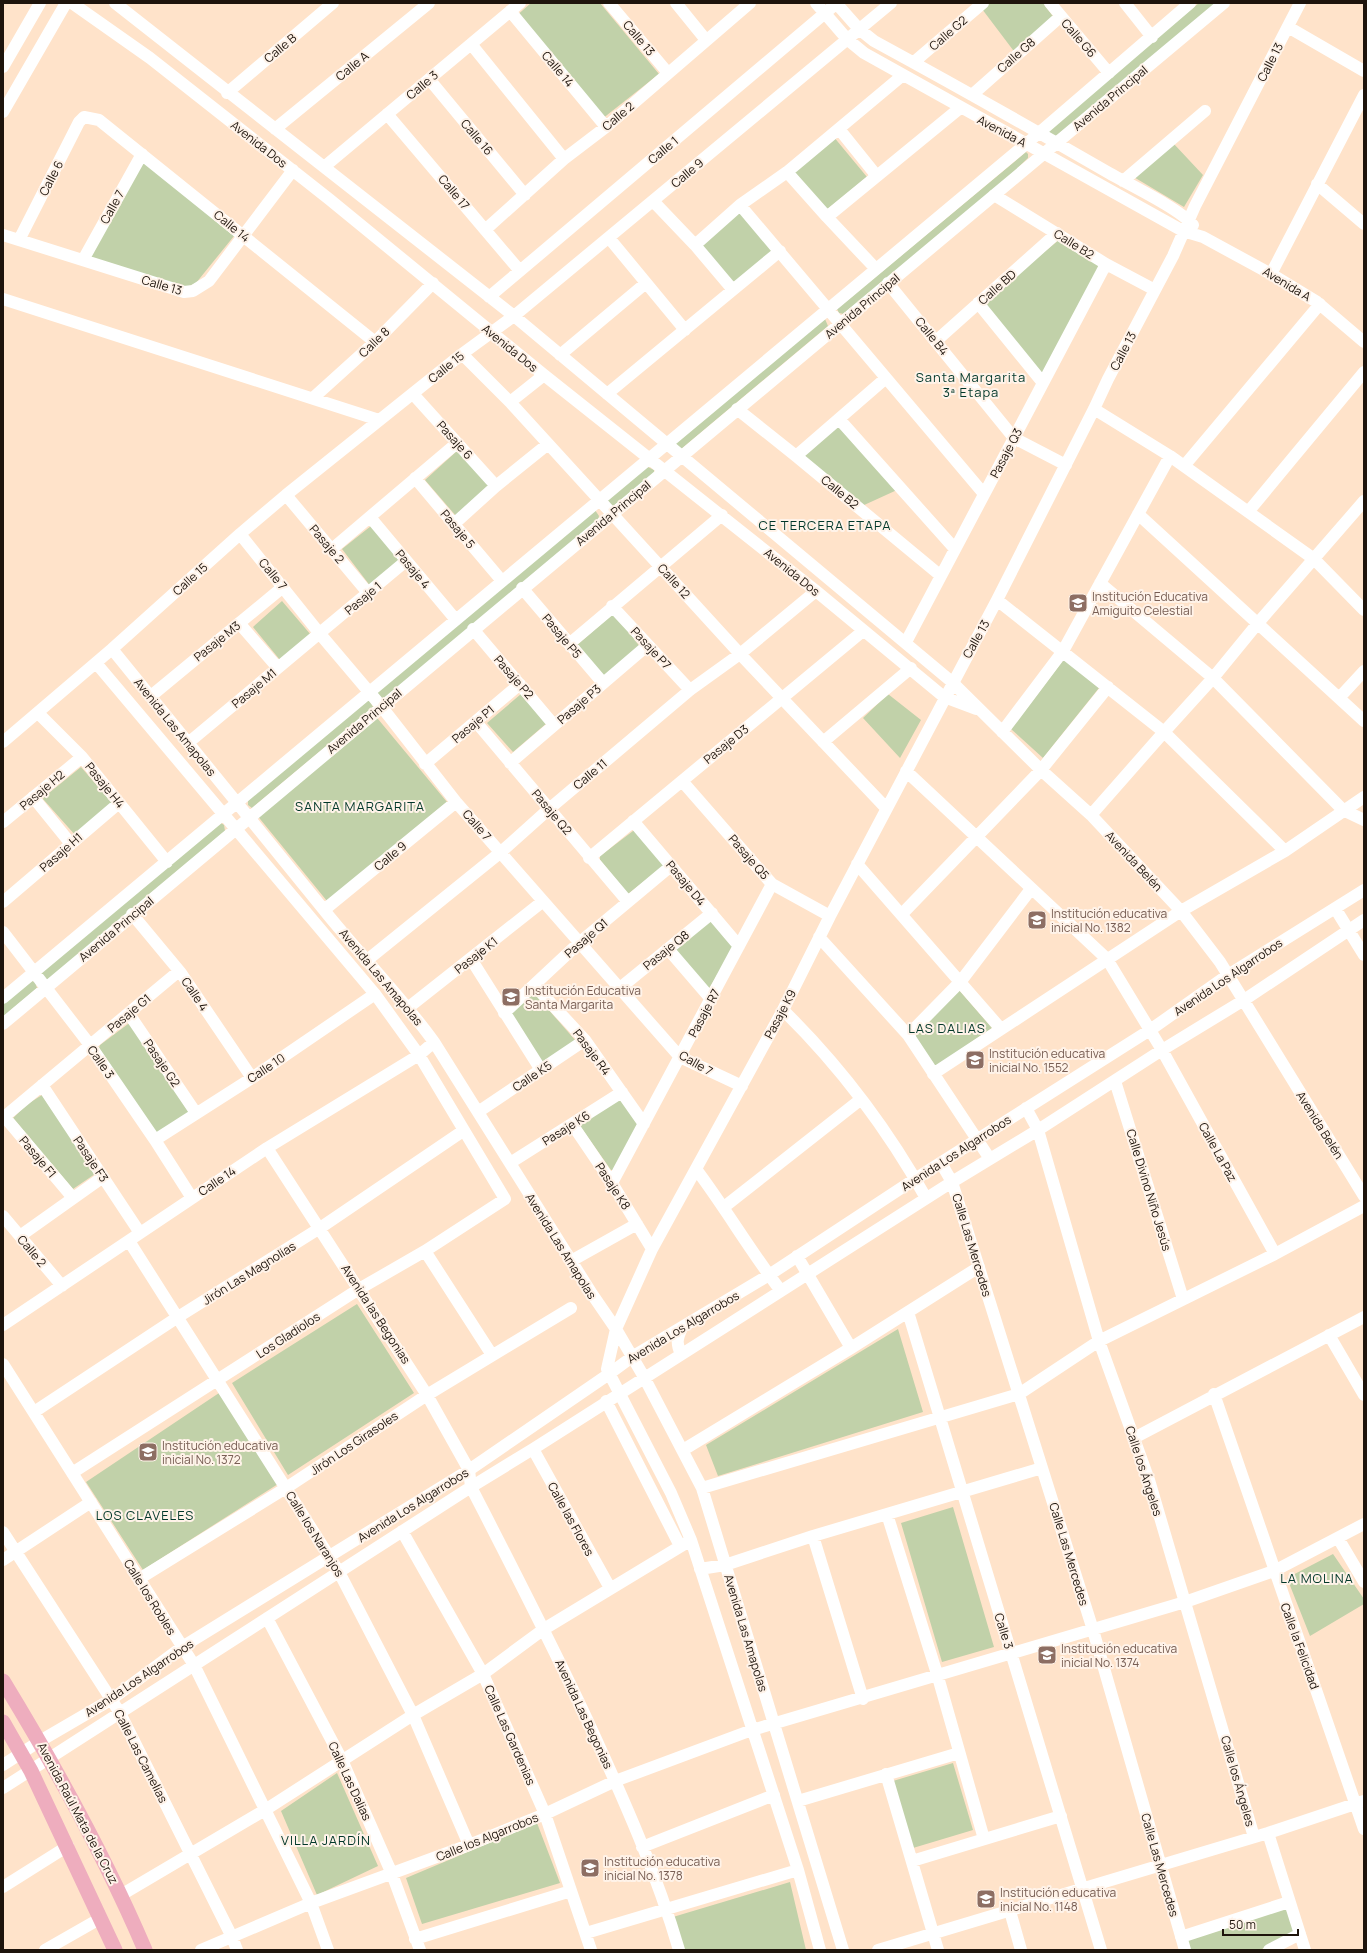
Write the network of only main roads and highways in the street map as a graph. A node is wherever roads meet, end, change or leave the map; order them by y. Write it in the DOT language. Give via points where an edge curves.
graph roads {
  1 [pos="3,1681"];
  2 [pos="3,1722"];
  3 [pos="115,1950"];
  4 [pos="145,1950"];
  1 -- 4 [label="main road, Avenida Raúl Mata de la Cruz" via="50,1758 121,1895"];
  2 -- 3 [label="main road, Avenida Raúl Mata de la Cruz" via="31,1771 68,1846"];
}
